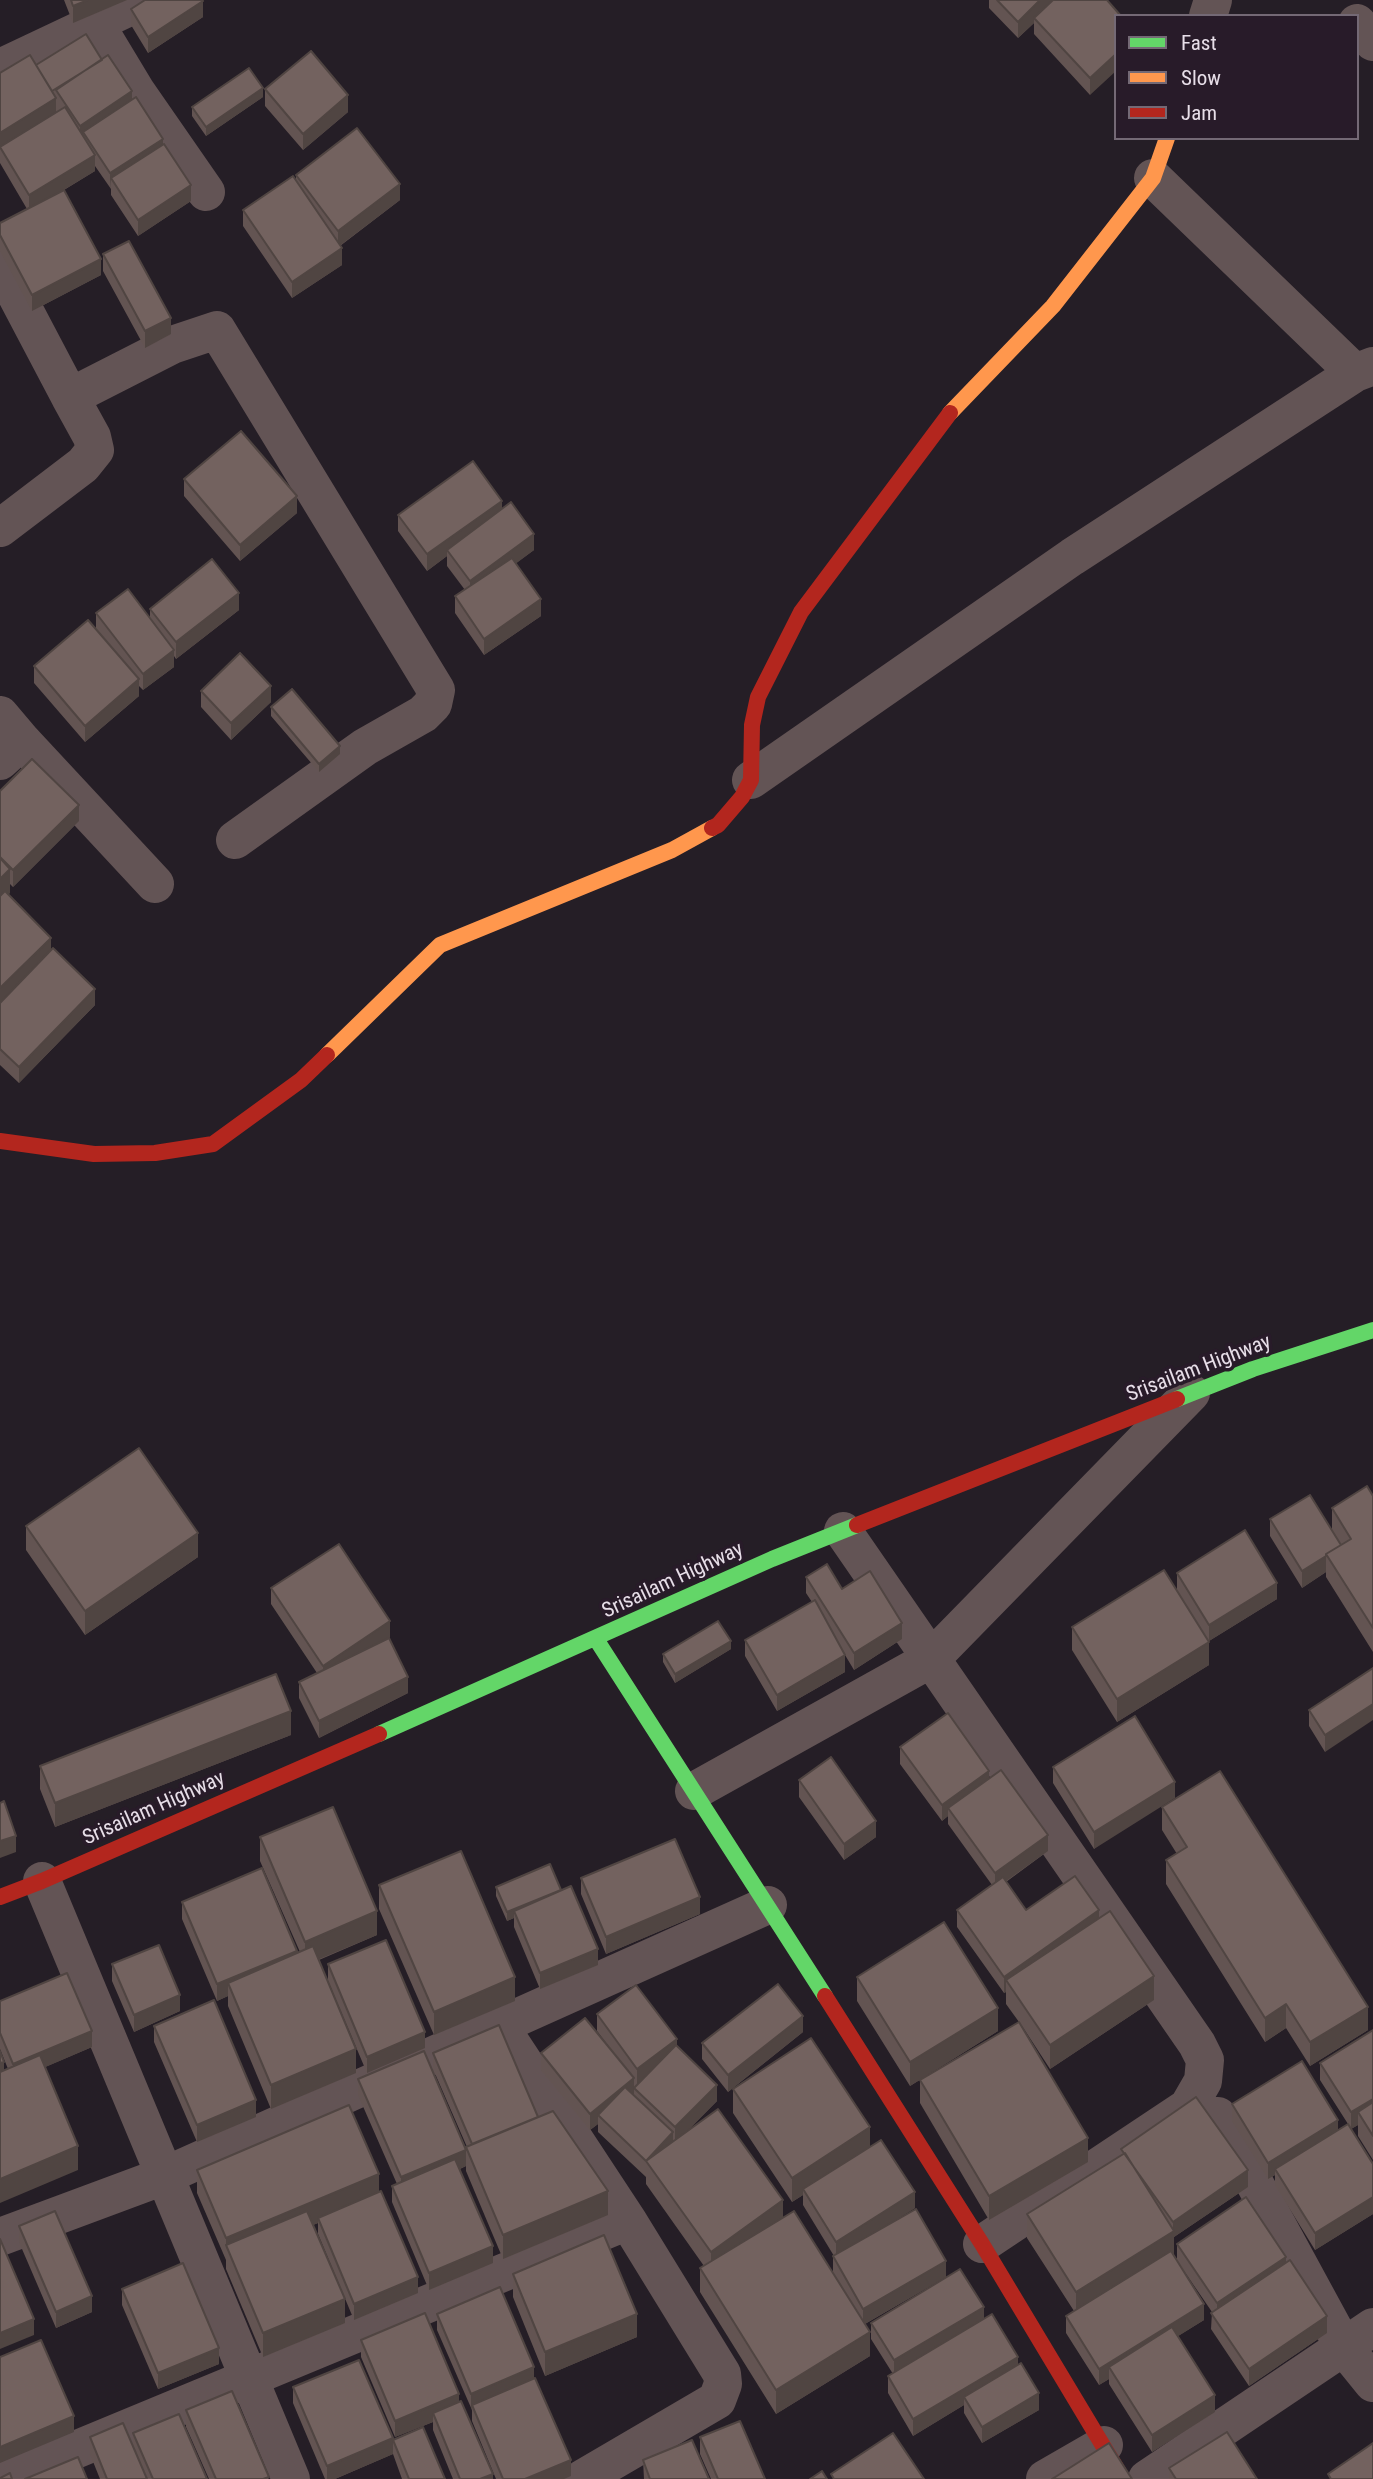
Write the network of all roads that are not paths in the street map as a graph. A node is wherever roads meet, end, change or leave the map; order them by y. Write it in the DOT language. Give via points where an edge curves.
graph roads {
  1 [pos="144,0"];
  2 [pos="1337,0"];
  3 [pos="1349,14"];
  4 [pos="95,23"];
  5 [pos="1359,25"];
  6 [pos="1373,42"];
  7 [pos="0,68"];
  8 [pos="1166,140"];
  9 [pos="1153,178"];
  10 [pos="206,192"];
  11 [pos="0,264"];
  12 [pos="1364,369"];
  13 [pos="70,397"];
  14 [pos="0,528"];
  15 [pos="7,739"];
  16 [pos="751,780"];
  17 [pos="235,840"];
  18 [pos="155,884"];
  19 [pos="0,1141"];
  20 [pos="1373,1330"];
  21 [pos="1191,1393"];
  22 [pos="843,1531"];
  23 [pos="596,1639"];
  24 [pos="932,1659"];
  25 [pos="694,1791"];
  26 [pos="42,1881"];
  27 [pos="0,1897"];
  28 [pos="768,1905"];
  29 [pos="499,2025"];
  30 [pos="1219,2116"];
  31 [pos="164,2176"];
  32 [pos="628,2221"];
  33 [pos="0,2236"];
  34 [pos="982,2244"];
  35 [pos="1358,2336"];
  36 [pos="249,2380"];
  37 [pos="1373,2383"];
  38 [pos="1104,2445"];
  39 [pos="5,2479"];
  40 [pos="290,2479"];
  41 [pos="582,2479"];
  42 [pos="1045,2479"];
  43 [pos="1124,2479"];
  44 [pos="1147,2479"];
  1 -- 4 [label="street"];
  2 -- 3 [label="street"];
  4 -- 7 [label="street"];
  4 -- 10 [label="street"];
  5 -- 6 [label="street"];
  8 -- 9 [label="main road"];
  9 -- 12 [label="street"];
  9 -- 16 [label="main road" via="1053,306 953,408 801,612 758,697 752,725"];
  11 -- 13 [label="street"];
  12 -- 16 [label="street" via="1072,557"];
  13 -- 14 [label="street" via="95,450 83,465"];
  13 -- 17 [label="street" via="172,345 216,330 436,690 433,704 423,714 365,747"];
  15 -- 18 [label="street"];
  16 -- 19 [label="main road" via="718,825 672,850 440,945 301,1080 214,1144 155,1153 94,1154"];
  20 -- 21 [label="main road, Srisailam Highway"];
  21 -- 22 [label="main road, Srisailam Highway"];
  21 -- 24 [label="street"];
  22 -- 23 [label="main road, Srisailam Highway"];
  22 -- 24 [label="street"];
  23 -- 25 [label="main road"];
  23 -- 26 [label="main road, Srisailam Highway"];
  24 -- 25 [label="street"];
  24 -- 34 [label="street" via="1205,2060 1203,2081 1188,2107"];
  25 -- 28 [label="main road"];
  26 -- 27 [label="main road, Srisailam Highway"];
  26 -- 31 [label="street"];
  28 -- 29 [label="street"];
  28 -- 34 [label="main road"];
  29 -- 31 [label="street"];
  29 -- 32 [label="street"];
  30 -- 35 [label="street"];
  31 -- 33 [label="street"];
  31 -- 36 [label="street"];
  32 -- 36 [label="street"];
  32 -- 41 [label="street" via="722,2374 723,2384 717,2400 704,2409"];
  34 -- 38 [label="main road"];
  35 -- 37 [label="street"];
  35 -- 44 [label="street"];
  36 -- 39 [label="street"];
  36 -- 40 [label="street"];
  38 -- 42 [label="street"];
  38 -- 43 [label="main road"];
}
